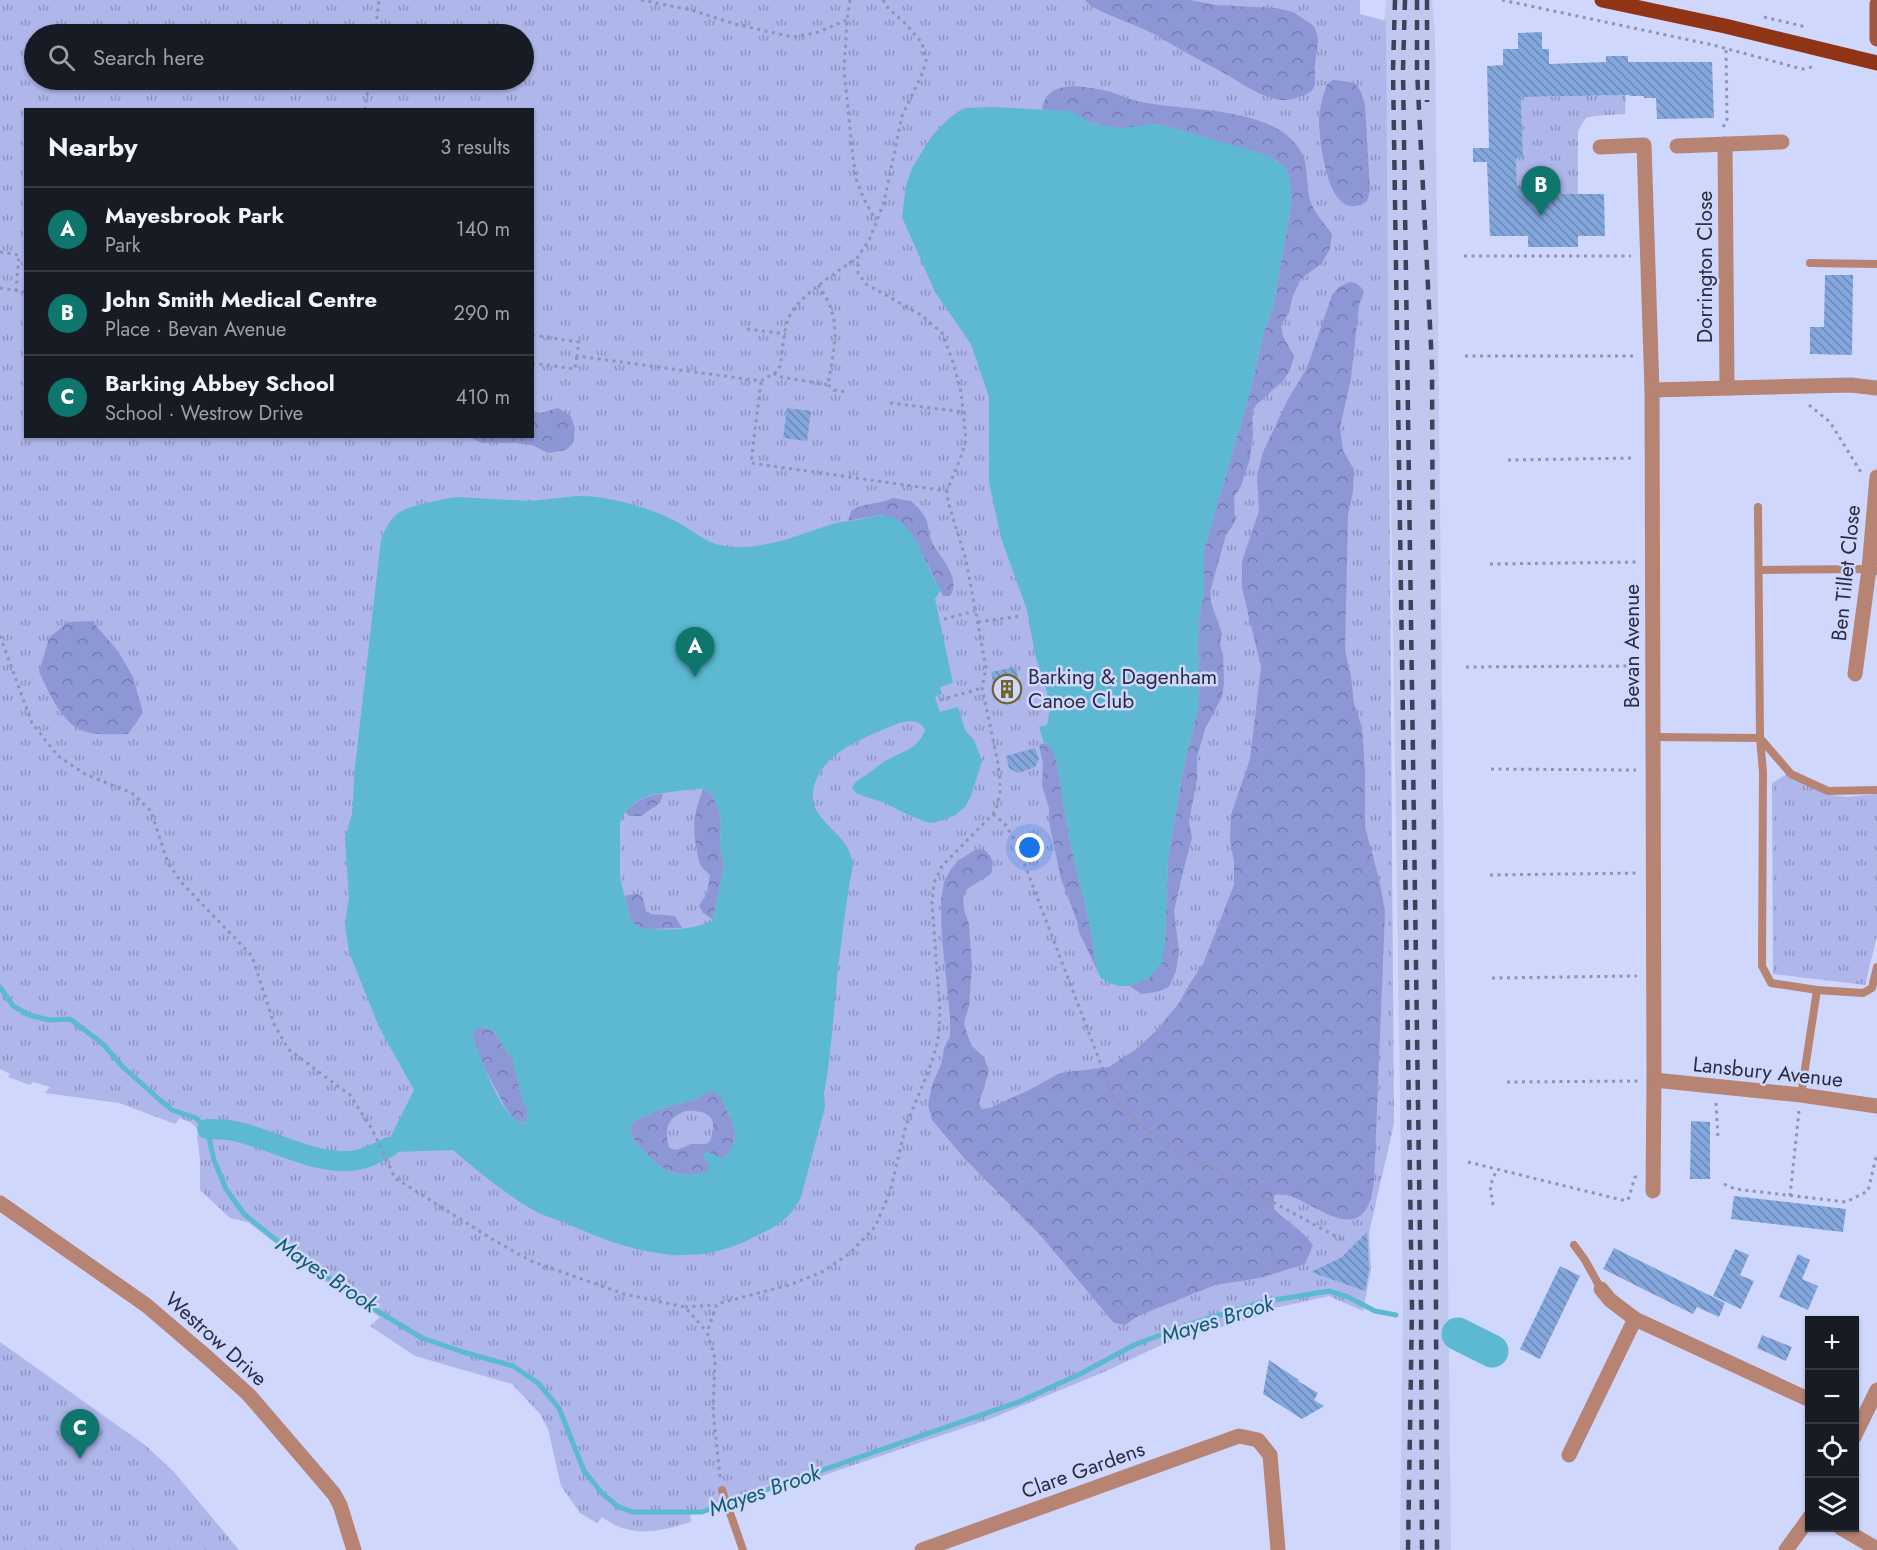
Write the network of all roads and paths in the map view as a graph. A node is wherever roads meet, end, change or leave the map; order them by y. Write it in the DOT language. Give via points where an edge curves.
graph roads {
  1 [pos="379,0"];
  2 [pos="641,0"];
  3 [pos="850,0"];
  4 [pos="883,0"];
  5 [pos="1502,0"];
  6 [pos="1602,0"];
  7 [pos="1506,1"];
  8 [pos="1877,4"];
  9 [pos="847,20"];
  10 [pos="376,24"];
  11 [pos="1877,39"];
  12 [pos="1726,49"];
  13 [pos="1823,50"];
  14 [pos="1877,63"];
  15 [pos="368,90"];
  16 [pos="365,108"];
  17 [pos="1723,138"];
  18 [pos="1782,142"];
  19 [pos="1677,146"];
  20 [pos="1600,147"];
  21 [pos="878,219"];
  22 [pos="0,252"];
  23 [pos="1464,256"];
  24 [pos="1647,256"];
  25 [pos="858,257"];
  26 [pos="1810,263"];
  27 [pos="1877,264"];
  28 [pos="818,285"];
  29 [pos="0,288"];
  30 [pos="16,291"];
  31 [pos="24,292"];
  32 [pos="747,329"];
  33 [pos="786,334"];
  34 [pos="534,335"];
  35 [pos="577,356"];
  36 [pos="1465,356"];
  37 [pos="1650,356"];
  38 [pos="534,363"];
  39 [pos="774,373"];
  40 [pos="761,381"];
  41 [pos="828,385"];
  42 [pos="1727,388"];
  43 [pos="1877,388"];
  44 [pos="1652,390"];
  45 [pos="848,392"];
  46 [pos="890,403"];
  47 [pos="1809,405"];
  48 [pos="964,412"];
  49 [pos="1652,458"];
  50 [pos="1508,460"];
  51 [pos="1877,477"];
  52 [pos="1876,484"];
  53 [pos="947,491"];
  54 [pos="1758,507"];
  55 [pos="1652,561"];
  56 [pos="1490,564"];
  57 [pos="1759,570"];
  58 [pos="1873,570"];
  59 [pos="975,610"];
  60 [pos="1021,616"];
  61 [pos="944,619"];
  62 [pos="978,622"];
  63 [pos="0,636"];
  64 [pos="1652,666"];
  65 [pos="1466,667"];
  66 [pos="1855,674"];
  67 [pos="982,688"];
  68 [pos="940,700"];
  69 [pos="1653,737"];
  70 [pos="1760,738"];
  71 [pos="1491,770"];
  72 [pos="1653,770"];
  73 [pos="1877,789"];
  74 [pos="993,814"];
  75 [pos="1653,872"];
  76 [pos="1490,875"];
  77 [pos="1877,967"];
  78 [pos="1653,976"];
  79 [pos="1492,978"];
  80 [pos="1818,990"];
  81 [pos="1654,1080"];
  82 [pos="1507,1082"];
  83 [pos="1716,1087"];
  84 [pos="1801,1095"];
  85 [pos="1877,1106"];
  86 [pos="1718,1138"];
  87 [pos="1877,1153"];
  88 [pos="1468,1162"];
  89 [pos="1497,1169"];
  90 [pos="1653,1184"];
  91 [pos="1724,1184"];
  92 [pos="1790,1196"];
  93 [pos="0,1203"];
  94 [pos="1493,1205"];
  95 [pos="1346,1242"];
  96 [pos="1574,1245"];
  97 [pos="1601,1289"];
  98 [pos="717,1305"];
  99 [pos="685,1307"];
  100 [pos="1635,1319"];
  101 [pos="707,1332"];
  102 [pos="1877,1390"];
  103 [pos="1805,1398"];
  104 [pos="1859,1424"];
  105 [pos="1569,1455"];
  106 [pos="722,1490"];
  107 [pos="1805,1523"];
  108 [pos="1849,1532"];
  109 [pos="1877,1549"];
  110 [pos="354,1550"];
  111 [pos="743,1550"];
  112 [pos="922,1550"];
  113 [pos="1278,1550"];
  114 [pos="1786,1550"];
  1 -- 10 [label="path"];
  2 -- 9 [label="path" via="792,37 816,33"];
  3 -- 9 [label="path"];
  4 -- 21 [label="path" via="922,43 926,60 902,116"];
  5 -- 7 [label="path"];
  6 -- 13 [label="main road"];
  7 -- 12 [label="path"];
  8 -- 11 [label="street"];
  9 -- 21 [label="path" via="845,95 856,179"];
  12 -- 13 [label="path" via="1802,69 1812,67"];
  12 -- 17 [label="path" via="1727,121"];
  13 -- 14 [label="main road"];
  15 -- 16 [label="path"];
  17 -- 18 [label="street"];
  17 -- 19 [label="street"];
  17 -- 42 [label="street, Dorrington Close"];
  20 -- 24 [label="street, Bevan Avenue" via="1644,146"];
  21 -- 25 [label="path"];
  22 -- 30 [label="path" via="19,255"];
  23 -- 24 [label="path"];
  24 -- 37 [label="street, Bevan Avenue"];
  25 -- 28 [label="path"];
  25 -- 48 [label="path" via="858,273 866,284 921,315 942,333"];
  26 -- 27 [label="lane"];
  28 -- 33 [label="path" via="791,314"];
  28 -- 41 [label="path" via="835,316"];
  29 -- 30 [label="path"];
  30 -- 31 [label="path"];
  32 -- 33 [label="path"];
  33 -- 39 [label="path" via="780,366"];
  34 -- 35 [label="path" via="579,342"];
  35 -- 38 [label="path" via="575,369"];
  35 -- 40 [label="path"];
  36 -- 37 [label="path"];
  37 -- 44 [label="street, Bevan Avenue"];
  39 -- 40 [label="path"];
  39 -- 41 [label="path"];
  40 -- 53 [label="path" via="751,463"];
  41 -- 45 [label="path"];
  42 -- 43 [label="street"];
  42 -- 44 [label="street"];
  44 -- 49 [label="street, Bevan Avenue"];
  46 -- 48 [label="path"];
  47 -- 52 [label="path" via="1830,422 1867,483"];
  48 -- 53 [label="path" via="966,440"];
  49 -- 50 [label="path"];
  49 -- 55 [label="street, Bevan Avenue"];
  51 -- 52 [label="street, Ben Tillet Close"];
  52 -- 58 [label="street, Ben Tillet Close"];
  53 -- 59 [label="path"];
  54 -- 57 [label="lane"];
  55 -- 56 [label="path"];
  55 -- 64 [label="street, Bevan Avenue"];
  57 -- 58 [label="lane"];
  57 -- 70 [label="lane"];
  58 -- 66 [label="street, Ben Tillet Close"];
  59 -- 61 [label="path"];
  59 -- 62 [label="path"];
  60 -- 62 [label="path"];
  62 -- 67 [label="path" via="986,668"];
  63 -- 99 [label="path" via="32,723 58,756 85,774 132,793 151,811 168,862 181,882 252,956 274,1024 288,1049 350,1095 372,1129 391,1171 404,1185 531,1261 624,1294"];
  64 -- 65 [label="path"];
  64 -- 69 [label="street, Bevan Avenue"];
  67 -- 68 [label="path"];
  67 -- 74 [label="path" via="1000,779"];
  69 -- 70 [label="lane"];
  69 -- 72 [label="street, Bevan Avenue"];
  70 -- 73 [label="lane" via="1791,774 1828,791"];
  70 -- 80 [label="lane" via="1762,966 1771,983"];
  71 -- 72 [label="path"];
  72 -- 75 [label="street, Bevan Avenue"];
  74 -- 95 [label="path" via="1016,842 1113,1096 1127,1113 1174,1148"];
  74 -- 98 [label="path" via="942,866 934,883 938,1041 906,1125 890,1192 875,1227 850,1253 822,1272"];
  75 -- 76 [label="path"];
  75 -- 78 [label="street, Bevan Avenue"];
  77 -- 80 [label="lane" via="1872,988 1863,993"];
  78 -- 79 [label="path"];
  78 -- 81 [label="street, Bevan Avenue"];
  80 -- 84 [label="lane"];
  81 -- 82 [label="path"];
  81 -- 83 [label="street, Lansbury Avenue"];
  81 -- 90 [label="street, Bevan Avenue"];
  83 -- 84 [label="street, Lansbury Avenue"];
  83 -- 86 [label="path"];
  84 -- 85 [label="street, Lansbury Avenue"];
  84 -- 92 [label="path"];
  87 -- 92 [label="path" via="1868,1191 1846,1202"];
  88 -- 89 [label="path"];
  89 -- 90 [label="path" via="1622,1200 1628,1200 1635,1177"];
  89 -- 94 [label="path" via="1490,1186"];
  91 -- 92 [label="path"];
  93 -- 110 [label="street, Westrow Drive" via="146,1305 249,1395 334,1494"];
  96 -- 97 [label="lane"];
  97 -- 100 [label="street"];
  98 -- 99 [label="path"];
  98 -- 101 [label="path"];
  99 -- 101 [label="path"];
  100 -- 103 [label="street"];
  100 -- 105 [label="street"];
  101 -- 106 [label="path" via="715,1358 713,1410"];
  102 -- 104 [label="street"];
  106 -- 111 [label="lane"];
  107 -- 114 [label="street"];
  108 -- 109 [label="street"];
  112 -- 113 [label="street, Clare Gardens" via="1239,1436 1258,1440 1270,1455"];
}
